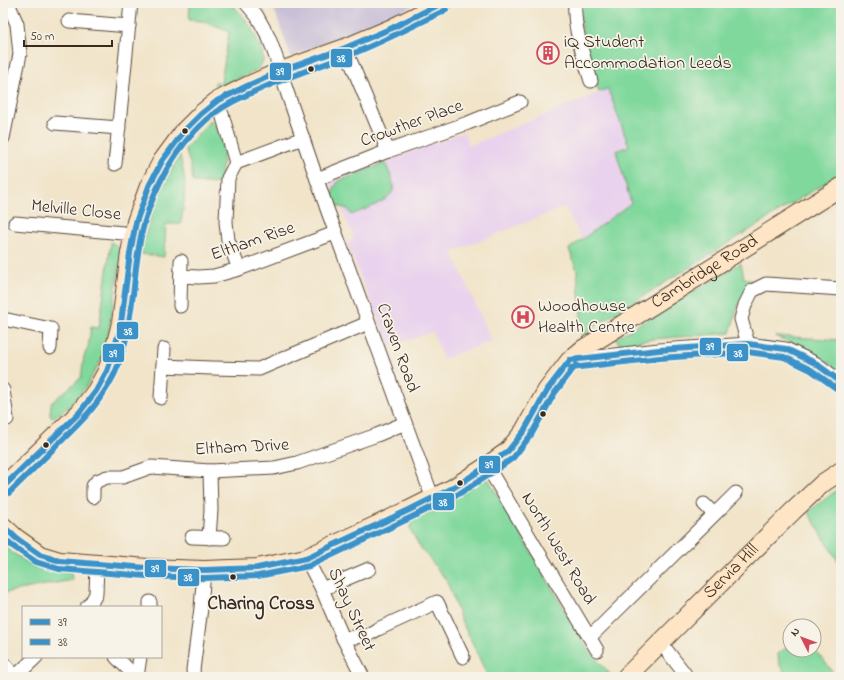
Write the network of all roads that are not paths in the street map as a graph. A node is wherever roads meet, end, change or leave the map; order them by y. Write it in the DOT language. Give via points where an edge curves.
graph roads {
  1 [pos="8,3"];
  2 [pos="131,3"];
  3 [pos="246,3"];
  4 [pos="575,3"];
  5 [pos="440,4"];
  6 [pos="69,20"];
  7 [pos="129,26"];
  8 [pos="345,48"];
  9 [pos="283,77"];
  10 [pos="591,81"];
  11 [pos="520,102"];
  12 [pos="222,114"];
  13 [pos="55,123"];
  14 [pos="119,128"];
  15 [pos="3,138"];
  16 [pos="302,138"];
  17 [pos="388,151"];
  18 [pos="236,163"];
  19 [pos="115,164"];
  20 [pos="317,179"];
  21 [pos="841,187"];
  22 [pos="15,223"];
  23 [pos="335,233"];
  24 [pos="134,234"];
  25 [pos="181,261"];
  26 [pos="239,269"];
  27 [pos="181,276"];
  28 [pos="841,289"];
  29 [pos="180,306"];
  30 [pos="3,319"];
  31 [pos="368,323"];
  32 [pos="748,344"];
  33 [pos="50,348"];
  34 [pos="164,348"];
  35 [pos="570,360"];
  36 [pos="163,366"];
  37 [pos="841,382"];
  38 [pos="3,390"];
  39 [pos="161,398"];
  40 [pos="5,419"];
  41 [pos="405,423"];
  42 [pos="487,466"];
  43 [pos="210,471"];
  44 [pos="841,471"];
  45 [pos="3,487"];
  46 [pos="736,493"];
  47 [pos="93,497"];
  48 [pos="433,499"];
  49 [pos="704,504"];
  50 [pos="714,514"];
  51 [pos="3,526"];
  52 [pos="192,538"];
  53 [pos="209,538"];
  54 [pos="224,538"];
  55 [pos="306,558"];
  56 [pos="97,564"];
  57 [pos="368,569"];
  58 [pos="204,570"];
  59 [pos="322,589"];
  60 [pos="88,606"];
  61 [pos="590,637"];
  62 [pos="343,638"];
  63 [pos="661,643"];
  64 [pos="597,650"];
  65 [pos="463,657"];
  66 [pos="35,658"];
  67 [pos="117,658"];
  68 [pos="140,658"];
  69 [pos="3,663"];
  70 [pos="685,674"];
  71 [pos="16,677"];
  72 [pos="136,677"];
  73 [pos="194,677"];
  74 [pos="363,677"];
  75 [pos="626,677"];
  1 -- 15 [label="street" via="17,24 20,54"];
  2 -- 7 [label="street"];
  3 -- 9 [label="street, Craven Road" via="270,38"];
  4 -- 10 [label="street" via="580,43"];
  5 -- 8 [label="street"];
  6 -- 7 [label="street"];
  7 -- 14 [label="street"];
  8 -- 9 [label="street"];
  8 -- 17 [label="street"];
  9 -- 16 [label="street, Craven Road"];
  9 -- 24 [label="street" via="247,86 217,101 185,130 162,162 149,186"];
  11 -- 17 [label="street, Crowther Place"];
  12 -- 18 [label="street"];
  13 -- 14 [label="street"];
  14 -- 19 [label="street"];
  16 -- 18 [label="street"];
  16 -- 20 [label="street, Craven Road"];
  17 -- 20 [label="street, Crowther Place"];
  18 -- 26 [label="street" via="228,178 226,222 228,240"];
  20 -- 23 [label="street, Craven Road"];
  21 -- 35 [label="street, Cambridge Road" via="583,349"];
  22 -- 24 [label="street, Melville Close"];
  23 -- 26 [label="street, Eltham Rise"];
  23 -- 31 [label="street, Craven Road"];
  24 -- 45 [label="street" via="121,324 114,352 96,391 80,413"];
  25 -- 27 [label="street"];
  26 -- 27 [label="street, Eltham Rise" via="214,276"];
  27 -- 29 [label="street"];
  28 -- 32 [label="street" via="766,284 752,291 744,305 742,319"];
  30 -- 33 [label="street" via="51,329"];
  31 -- 36 [label="street" via="259,368"];
  31 -- 41 [label="street, Craven Road"];
  32 -- 35 [label="street"];
  32 -- 37 [label="street" via="786,349 815,363"];
  34 -- 36 [label="street"];
  35 -- 42 [label="street, Cambridge Road" via="547,390 524,431 508,451"];
  36 -- 39 [label="street"];
  38 -- 40 [label="street"];
  41 -- 43 [label="street, Eltham Drive" via="297,463 274,468"];
  41 -- 48 [label="street, Craven Road"];
  42 -- 48 [label="street, Cambridge Road"];
  42 -- 61 [label="street, North West Road"];
  43 -- 47 [label="street, Eltham Drive" via="151,467 123,477 107,477 97,481 93,486"];
  43 -- 53 [label="street"];
  44 -- 63 [label="street, Servia Hill" via="823,483 793,510"];
  46 -- 50 [label="street"];
  48 -- 55 [label="street, Cambridge Road"];
  49 -- 50 [label="street"];
  50 -- 61 [label="street"];
  51 -- 56 [label="street, Cambridge Road" via="40,555 60,561"];
  52 -- 53 [label="street"];
  53 -- 54 [label="street"];
  55 -- 58 [label="street, Cambridge Road" via="257,568"];
  55 -- 59 [label="street, Shay Street"];
  56 -- 58 [label="street, Cambridge Road"];
  56 -- 60 [label="street" via="96,594"];
  57 -- 59 [label="street"];
  58 -- 73 [label="street"];
  59 -- 62 [label="street, Shay Street"];
  61 -- 64 [label="street, North West Road"];
  62 -- 65 [label="street" via="366,636 437,602"];
  62 -- 74 [label="street, Shay Street"];
  63 -- 70 [label="street"];
  63 -- 75 [label="street, Servia Hill"];
  66 -- 71 [label="street"];
  67 -- 72 [label="street"];
  68 -- 72 [label="street"];
  69 -- 71 [label="street"];
}
